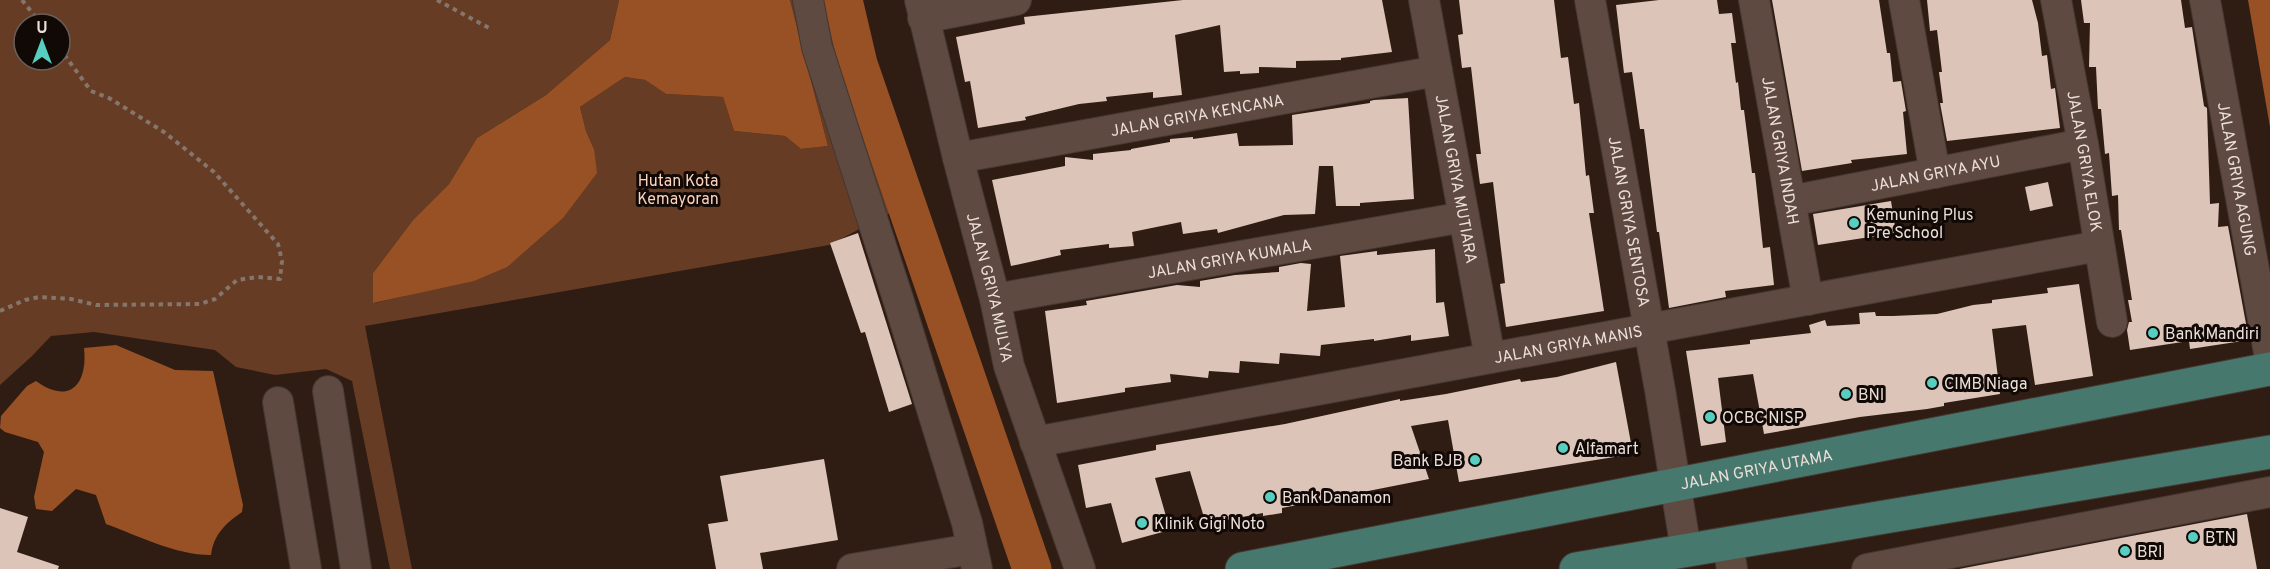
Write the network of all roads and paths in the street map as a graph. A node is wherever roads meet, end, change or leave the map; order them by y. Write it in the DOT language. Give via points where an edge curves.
graph roads {
  1 [pos="437,0"];
  2 [pos="808,0"];
  3 [pos="1016,0"];
  4 [pos="1424,0"];
  5 [pos="1590,0"];
  6 [pos="1754,0"];
  7 [pos="1904,0"];
  8 [pos="2056,0"];
  9 [pos="2205,0"];
  10 [pos="922,9"];
  11 [pos="489,28"];
  12 [pos="72,66"];
  13 [pos="1437,71"];
  14 [pos="2083,144"];
  15 [pos="958,158"];
  16 [pos="1935,173"];
  17 [pos="1790,201"];
  18 [pos="1464,217"];
  19 [pos="2099,246"];
  20 [pos="995,299"];
  21 [pos="1808,300"];
  22 [pos="0,311"];
  23 [pos="2112,322"];
  24 [pos="1649,329"];
  25 [pos="2270,357"];
  26 [pos="1490,358"];
  27 [pos="2270,369"];
  28 [pos="328,391"];
  29 [pos="278,402"];
  30 [pos="1035,442"];
  31 [pos="2270,452"];
  32 [pos="1675,483"];
  33 [pos="2270,492"];
  34 [pos="1710,556"];
  35 [pos="974,559"];
  36 [pos="306,569"];
  37 [pos="356,569"];
  38 [pos="852,569"];
  39 [pos="1080,569"];
  40 [pos="1242,569"];
  41 [pos="1576,569"];
  42 [pos="1867,569"];
  1 -- 11 [label="path"];
  2 -- 35 [label="street" via="817,48 967,523"];
  3 -- 10 [label="street"];
  4 -- 13 [label="street, JALAN GRIYA MUTIARA"];
  5 -- 24 [label="street, JALAN GRIYA SENTOSA"];
  6 -- 17 [label="street, JALAN GRIYA INDAH"];
  7 -- 16 [label="street"];
  8 -- 14 [label="street, JALAN GRIYA ELOK"];
  9 -- 25 [label="street, JALAN GRIYA AGUNG"];
  10 -- 15 [label="street, JALAN GRIYA MULYA"];
  12 -- 22 [label="path" via="91,91 164,132 214,172 278,244 282,261 280,279 237,280 215,299 200,304 96,305 39,297"];
  13 -- 15 [label="street, JALAN GRIYA KENCANA"];
  13 -- 18 [label="street, JALAN GRIYA MUTIARA"];
  14 -- 16 [label="street, JALAN GRIYA AYU"];
  14 -- 19 [label="street, JALAN GRIYA ELOK"];
  15 -- 20 [label="street, JALAN GRIYA MULYA"];
  16 -- 17 [label="street, JALAN GRIYA AYU"];
  17 -- 21 [label="street, JALAN GRIYA INDAH"];
  18 -- 20 [label="street, JALAN GRIYA KUMALA"];
  18 -- 26 [label="street, JALAN GRIYA MUTIARA"];
  19 -- 21 [label="street, JALAN GRIYA MANIS"];
  19 -- 23 [label="street, JALAN GRIYA ELOK"];
  20 -- 30 [label="street, JALAN GRIYA MULYA" via="1009,366"];
  21 -- 24 [label="street, JALAN GRIYA MANIS"];
  24 -- 26 [label="street, JALAN GRIYA MANIS"];
  24 -- 32 [label="street, JALAN GRIYA SENTOSA"];
  26 -- 30 [label="street, JALAN GRIYA MANIS"];
  27 -- 32 [label="main road, JALAN GRIYA UTAMA"];
  28 -- 37 [label="street"];
  29 -- 36 [label="street"];
  30 -- 39 [label="street, JALAN GRIYA MULYA"];
  31 -- 34 [label="main road"];
  32 -- 34 [label="street, JALAN GRIYA SENTOSA"];
  32 -- 40 [label="main road, JALAN GRIYA UTAMA"];
  33 -- 42 [label="street"];
  34 -- 41 [label="main road"];
  35 -- 38 [label="street"];
}
